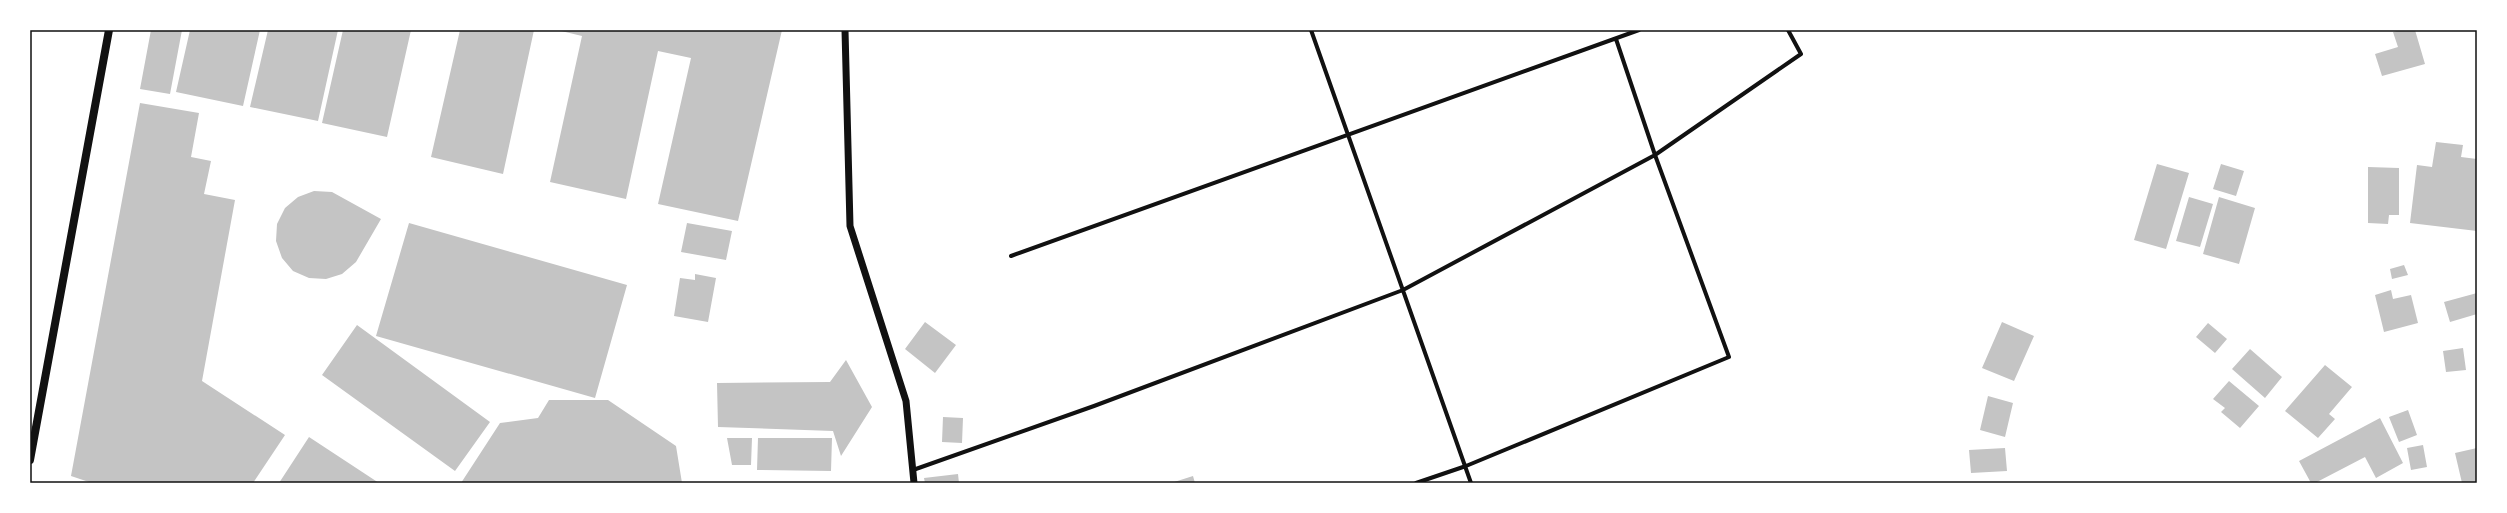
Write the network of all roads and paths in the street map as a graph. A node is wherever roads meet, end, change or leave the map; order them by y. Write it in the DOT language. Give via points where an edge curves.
graph roads {
  1 [pos="109,30"];
  2 [pos="844,30"];
  3 [pos="1311,30"];
  4 [pos="1639,30"];
  5 [pos="1788,30"];
  6 [pos="1616,39"];
  7 [pos="1347,135"];
  8 [pos="1655,155"];
  9 [pos="1011,256"];
  10 [pos="1403,290"];
  11 [pos="30,460"];
  12 [pos="1466,466"];
  13 [pos="913,470"];
  14 [pos="914,483"];
  15 [pos="1416,483"];
  16 [pos="1470,483"];
  1 -- 11 [label="main road"];
  2 -- 13 [label="street" via="850,226 906,400"];
  3 -- 7 [label="street"];
  4 -- 6 [label="street"];
  5 -- 8 [label="street" via="1801,54"];
  6 -- 7 [label="street"];
  6 -- 8 [label="street"];
  7 -- 9 [label="street"];
  7 -- 10 [label="street"];
  8 -- 10 [label="street"];
  8 -- 12 [label="street" via="1729,357"];
  10 -- 12 [label="street"];
  10 -- 13 [label="street" via="1094,406"];
  12 -- 15 [label="street"];
  12 -- 16 [label="street"];
  13 -- 14 [label="street"];
}
